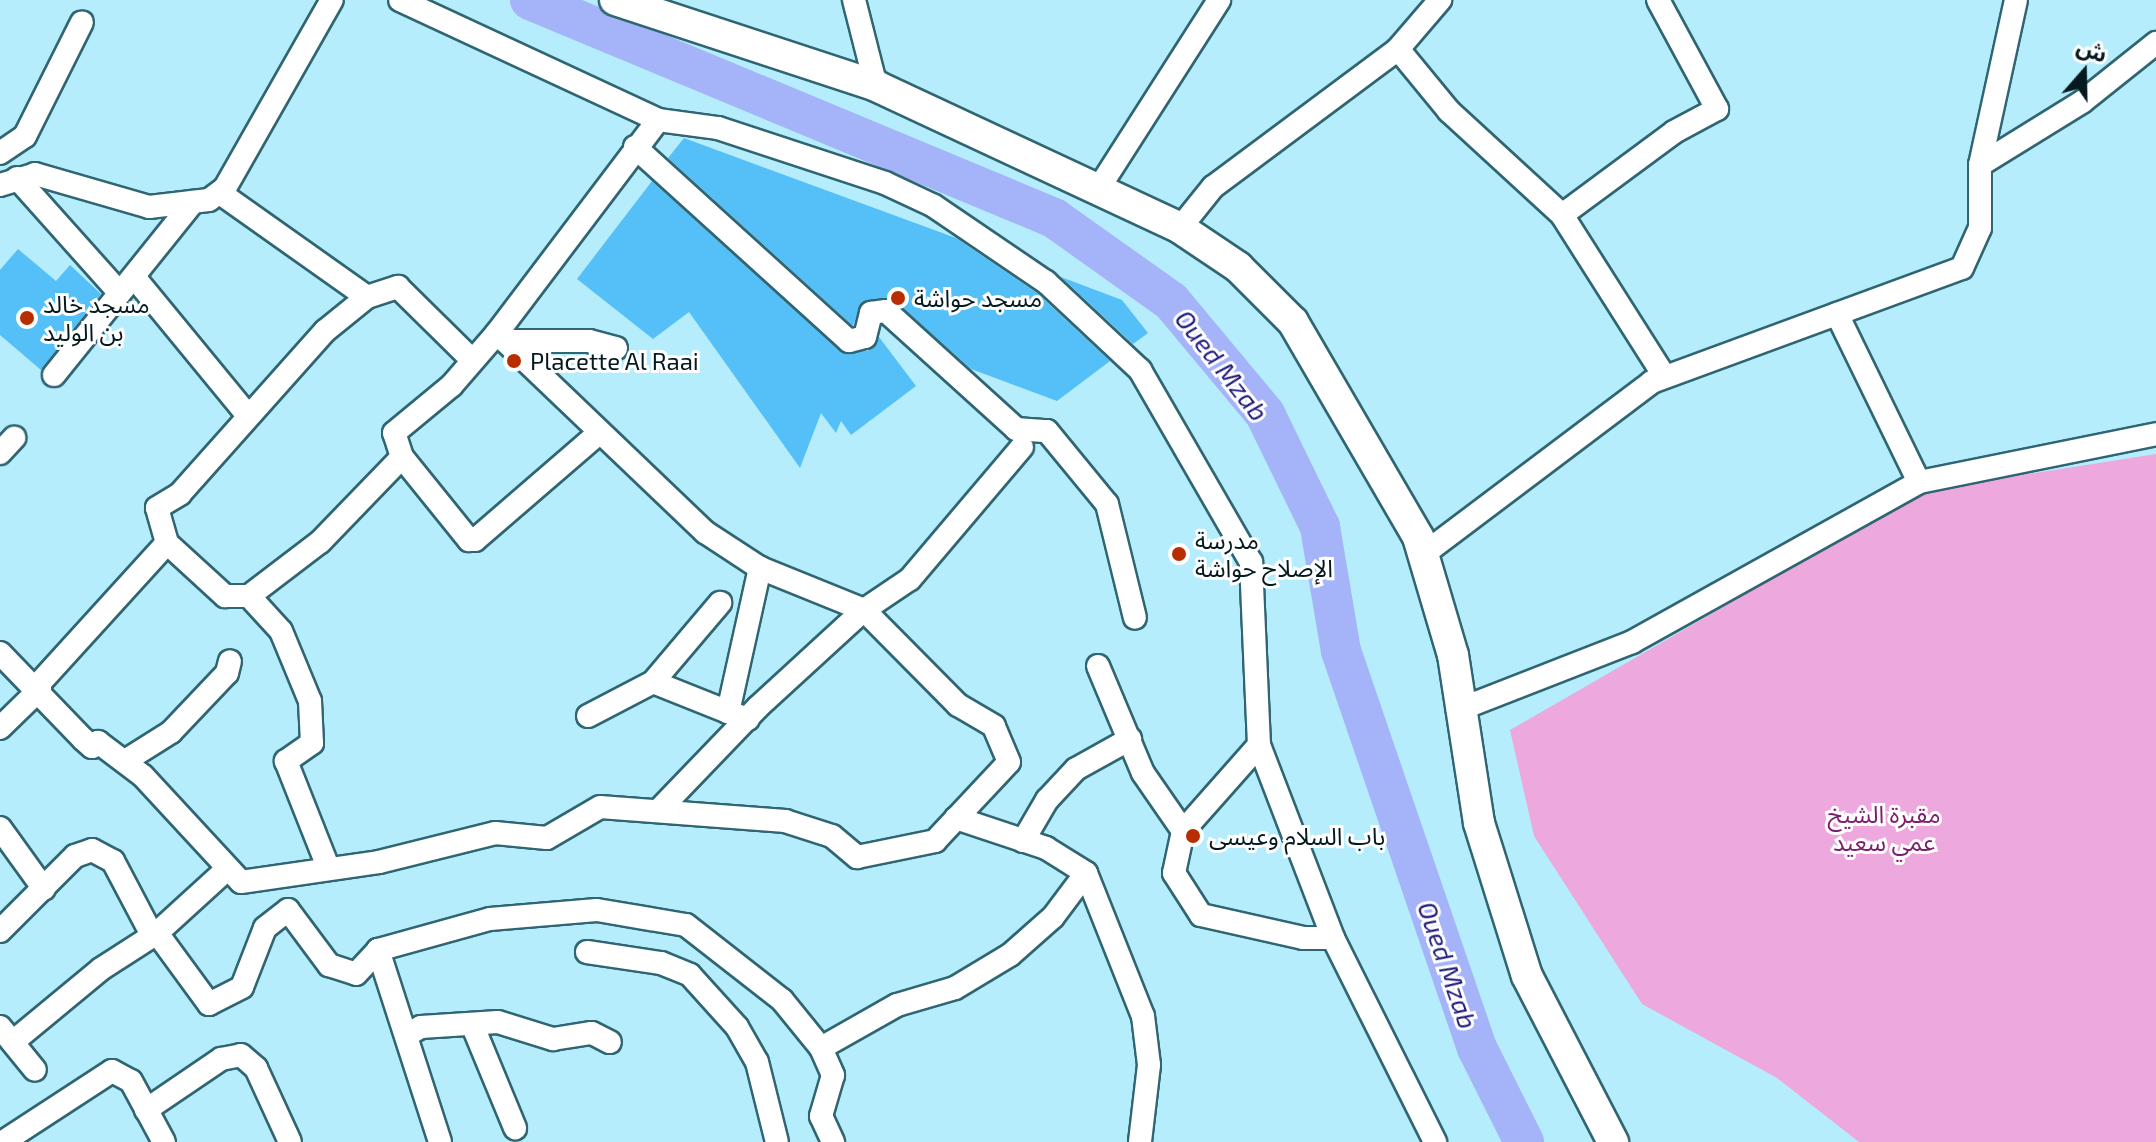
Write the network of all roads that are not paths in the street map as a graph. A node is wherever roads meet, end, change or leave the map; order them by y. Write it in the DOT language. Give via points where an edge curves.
graph roads {
  1 [pos="332,0"];
  2 [pos="400,0"];
  3 [pos="615,0"];
  4 [pos="854,0"];
  5 [pos="1219,0"];
  6 [pos="1440,0"];
  7 [pos="1658,0"];
  8 [pos="2016,0"];
  9 [pos="82,22"];
  10 [pos="2156,43"];
  11 [pos="1398,49"];
  12 [pos="876,86"];
  13 [pos="658,120"];
  14 [pos="635,147"];
  15 [pos="0,153"];
  16 [pos="1980,165"];
  17 [pos="9,181"];
  18 [pos="1097,191"];
  19 [pos="220,193"];
  20 [pos="193,202"];
  21 [pos="1562,215"];
  22 [pos="1180,228"];
  23 [pos="126,283"];
  24 [pos="367,297"];
  25 [pos="1837,314"];
  26 [pos="501,337"];
  27 [pos="616,348"];
  28 [pos="472,360"];
  29 [pos="54,375"];
  30 [pos="1664,376"];
  31 [pos="248,416"];
  32 [pos="598,434"];
  33 [pos="2156,434"];
  34 [pos="1022,447"];
  35 [pos="402,457"];
  36 [pos="1919,482"];
  37 [pos="167,543"];
  38 [pos="1425,553"];
  39 [pos="760,568"];
  40 [pos="249,596"];
  41 [pos="720,603"];
  42 [pos="864,610"];
  43 [pos="1135,618"];
  44 [pos="0,653"];
  45 [pos="230,661"];
  46 [pos="1098,666"];
  47 [pos="653,682"];
  48 [pos="38,688"];
  49 [pos="1458,710"];
  50 [pos="738,715"];
  51 [pos="588,716"];
  52 [pos="0,728"];
  53 [pos="1130,739"];
  54 [pos="1259,745"];
  55 [pos="125,761"];
  56 [pos="659,810"];
  57 [pos="956,818"];
  58 [pos="0,828"];
  59 [pos="1183,831"];
  60 [pos="1023,841"];
  61 [pos="328,867"];
  62 [pos="225,871"];
  63 [pos="1086,873"];
  64 [pos="44,889"];
  65 [pos="0,931"];
  66 [pos="155,934"];
  67 [pos="1333,938"];
  68 [pos="378,950"];
  69 [pos="587,952"];
  70 [pos="472,1024"];
  71 [pos="7,1034"];
  72 [pos="407,1035"];
  73 [pos="610,1042"];
  74 [pos="821,1048"];
  75 [pos="35,1070"];
  76 [pos="146,1110"];
  77 [pos="515,1128"];
  78 [pos="3,1142"];
  79 [pos="164,1142"];
  80 [pos="290,1142"];
  81 [pos="440,1142"];
  82 [pos="777,1142"];
  83 [pos="833,1142"];
  84 [pos="1140,1142"];
  85 [pos="1435,1142"];
  86 [pos="1613,1142"];
  1 -- 19 [label="street"];
  2 -- 13 [label="street"];
  3 -- 12 [label="street"];
  4 -- 12 [label="street"];
  5 -- 18 [label="street"];
  6 -- 11 [label="street"];
  7 -- 21 [label="street" via="1717,109 1674,132"];
  8 -- 16 [label="street"];
  9 -- 15 [label="street" via="25,136"];
  10 -- 16 [label="street" via="2082,102"];
  11 -- 21 [label="street" via="1449,111"];
  11 -- 22 [label="street" via="1213,187"];
  12 -- 18 [label="street"];
  13 -- 14 [label="street"];
  13 -- 54 [label="street" via="718,128 885,183 934,206 1046,282 1106,334 1140,370 1251,562"];
  14 -- 26 [label="street"];
  14 -- 43 [label="street" via="849,341 865,337 871,313 886,311 1016,429 1047,431 1107,504"];
  16 -- 25 [label="street" via="1980,228 1962,268"];
  17 -- 20 [label="street" via="51,176 149,207"];
  17 -- 23 [label="street"];
  18 -- 22 [label="street"];
  19 -- 20 [label="street"];
  19 -- 24 [label="street"];
  20 -- 23 [label="street"];
  21 -- 30 [label="street"];
  22 -- 38 [label="street" via="1258,285 1311,345"];
  23 -- 29 [label="street"];
  23 -- 31 [label="street"];
  24 -- 28 [label="street" via="398,287"];
  24 -- 31 [label="street" via="332,324"];
  25 -- 30 [label="street" via="1738,355"];
  25 -- 36 [label="street"];
  26 -- 27 [label="street" via="589,341"];
  26 -- 28 [label="street"];
  26 -- 32 [label="street"];
  28 -- 35 [label="street" via="394,433"];
  30 -- 38 [label="street"];
  31 -- 37 [label="street" via="180,494 157,508"];
  32 -- 35 [label="street" via="475,540 469,540"];
  32 -- 39 [label="street" via="705,532"];
  33 -- 36 [label="street"];
  34 -- 42 [label="street" via="910,579"];
  35 -- 40 [label="street" via="320,542"];
  36 -- 49 [label="street" via="1632,642"];
  37 -- 40 [label="street" via="225,596"];
  37 -- 48 [label="street"];
  38 -- 49 [label="street" via="1453,655"];
  39 -- 42 [label="street"];
  39 -- 50 [label="street"];
  40 -- 61 [label="street" via="281,631 310,701 312,743 286,761"];
  41 -- 47 [label="street"];
  42 -- 50 [label="street"];
  42 -- 57 [label="street" via="958,705 994,726 1010,758"];
  44 -- 48 [label="street"];
  45 -- 55 [label="street" via="227,673 171,732"];
  46 -- 53 [label="street"];
  47 -- 50 [label="street"];
  47 -- 51 [label="street"];
  48 -- 52 [label="street"];
  48 -- 55 [label="street" via="83,739"];
  49 -- 86 [label="street" via="1479,823 1527,976"];
  50 -- 56 [label="street"];
  53 -- 59 [label="street" via="1150,784"];
  53 -- 60 [label="street" via="1076,769 1047,800"];
  54 -- 59 [label="street"];
  54 -- 67 [label="street"];
  55 -- 62 [label="street"];
  56 -- 57 [label="street" via="785,821 832,836 857,857 927,847"];
  56 -- 61 [label="street" via="600,807 547,838 495,833 449,847"];
  57 -- 60 [label="street"];
  58 -- 64 [label="street"];
  59 -- 67 [label="street" via="1174,873 1205,918 1303,938"];
  60 -- 63 [label="street"];
  61 -- 62 [label="street" via="241,882"];
  62 -- 66 [label="street"];
  63 -- 74 [label="street" via="1053,917 1010,955 949,991 897,1005"];
  63 -- 84 [label="street" via="1143,1016 1149,1065"];
  64 -- 65 [label="street"];
  64 -- 66 [label="street" via="75,856 103,852"];
  66 -- 68 [label="street" via="209,1004 242,987 265,928 288,910 338,973 356,974"];
  66 -- 71 [label="street"];
  67 -- 85 [label="street"];
  68 -- 72 [label="street"];
  68 -- 74 [label="street" via="490,919 597,910 686,925 782,1000"];
  69 -- 82 [label="street" via="661,963 690,975 737,1027 757,1062"];
  70 -- 72 [label="street" via="421,1027"];
  70 -- 73 [label="street" via="517,1023 553,1039 592,1033"];
  70 -- 77 [label="street"];
  71 -- 75 [label="street"];
  72 -- 81 [label="street"];
  74 -- 83 [label="street" via="833,1075 821,1116"];
  76 -- 78 [label="street" via="128,1077 112,1071"];
  76 -- 79 [label="street"];
  76 -- 80 [label="street" via="221,1059 241,1055 256,1068"];
}
